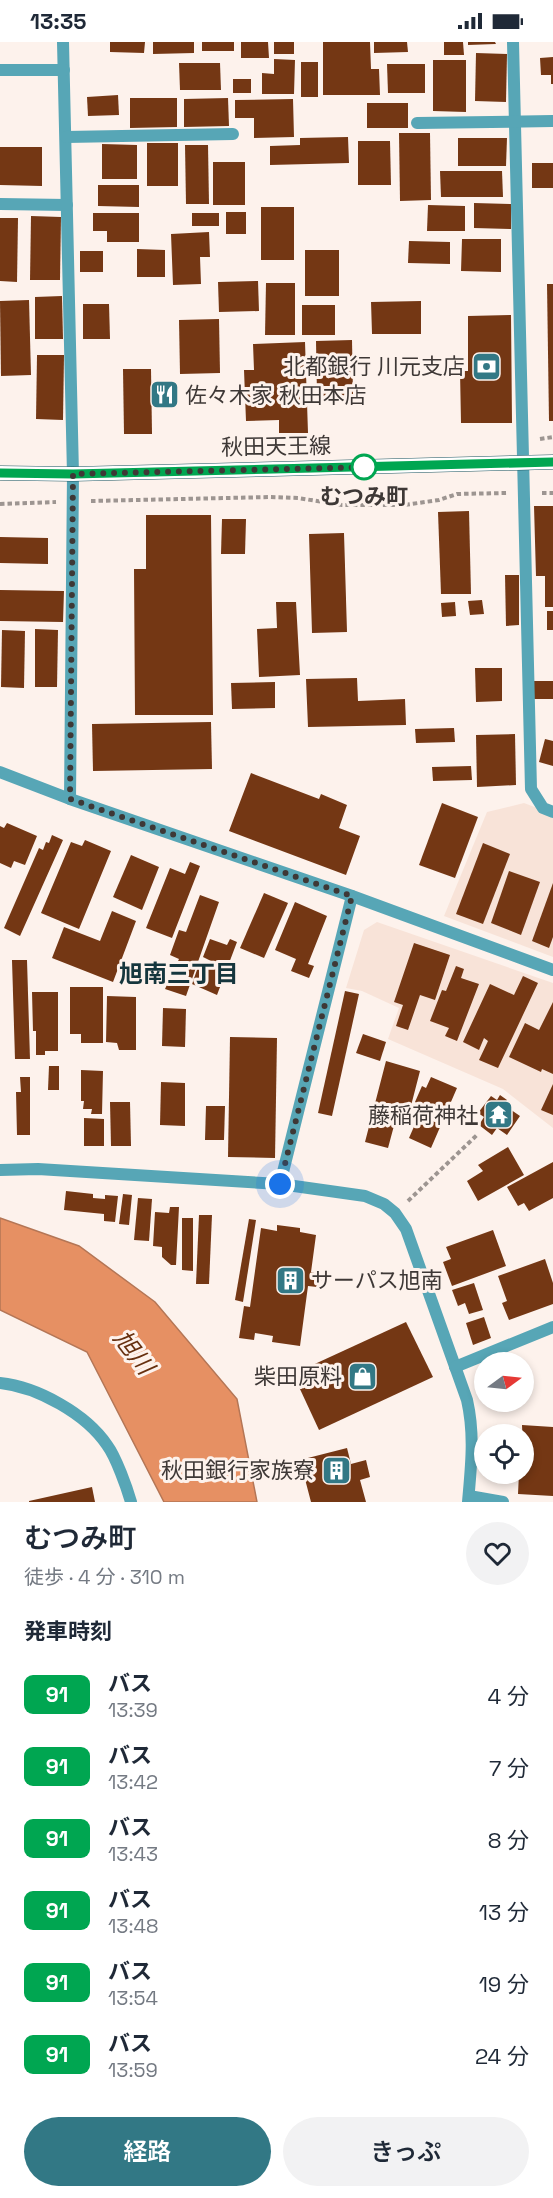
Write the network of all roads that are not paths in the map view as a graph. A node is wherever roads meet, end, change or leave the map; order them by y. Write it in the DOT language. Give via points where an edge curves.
graph roads {
  1 [pos="63,42"];
  2 [pos="513,42"];
  3 [pos="0,70"];
  4 [pos="64,70"];
  5 [pos="553,121"];
  6 [pos="515,122"];
  7 [pos="417,123"];
  8 [pos="233,134"];
  9 [pos="66,137"];
  10 [pos="0,204"];
  11 [pos="67,205"];
  12 [pos="553,462"];
  13 [pos="523,463"];
  14 [pos="0,473"];
  15 [pos="73,474"];
  16 [pos="0,772"];
  17 [pos="70,799"];
  18 [pos="553,812"];
  19 [pos="352,896"];
  20 [pos="553,970"];
  21 [pos="0,1170"];
  22 [pos="280,1184"];
  23 [pos="553,1327"];
  24 [pos="455,1366"];
  25 [pos="0,1383"];
  26 [pos="468,1499"];
  27 [pos="131,1502"];
  28 [pos="503,1502"];
  1 -- 4 [label="street"];
  2 -- 6 [label="street"];
  3 -- 4 [label="street"];
  4 -- 9 [label="street"];
  5 -- 6 [label="street"];
  6 -- 7 [label="street"];
  6 -- 13 [label="street"];
  8 -- 9 [label="street"];
  9 -- 11 [label="street"];
  10 -- 11 [label="street"];
  11 -- 15 [label="street"];
  12 -- 13 [label="main road, 秋田天王線"];
  13 -- 15 [label="main road, 秋田天王線"];
  13 -- 18 [label="street" via="531,789 543,808"];
  14 -- 15 [label="main road, 秋田天王線"];
  15 -- 17 [label="street"];
  16 -- 17 [label="street"];
  17 -- 19 [label="street"];
  19 -- 20 [label="street"];
  19 -- 22 [label="street"];
  21 -- 22 [label="street"];
  22 -- 24 [label="street" via="365,1196 395,1213 406,1229"];
  23 -- 24 [label="street"];
  24 -- 26 [label="street" via="472,1420"];
  25 -- 27 [label="street" via="47,1396 85,1422 108,1446"];
  26 -- 28 [label="street"];
}
